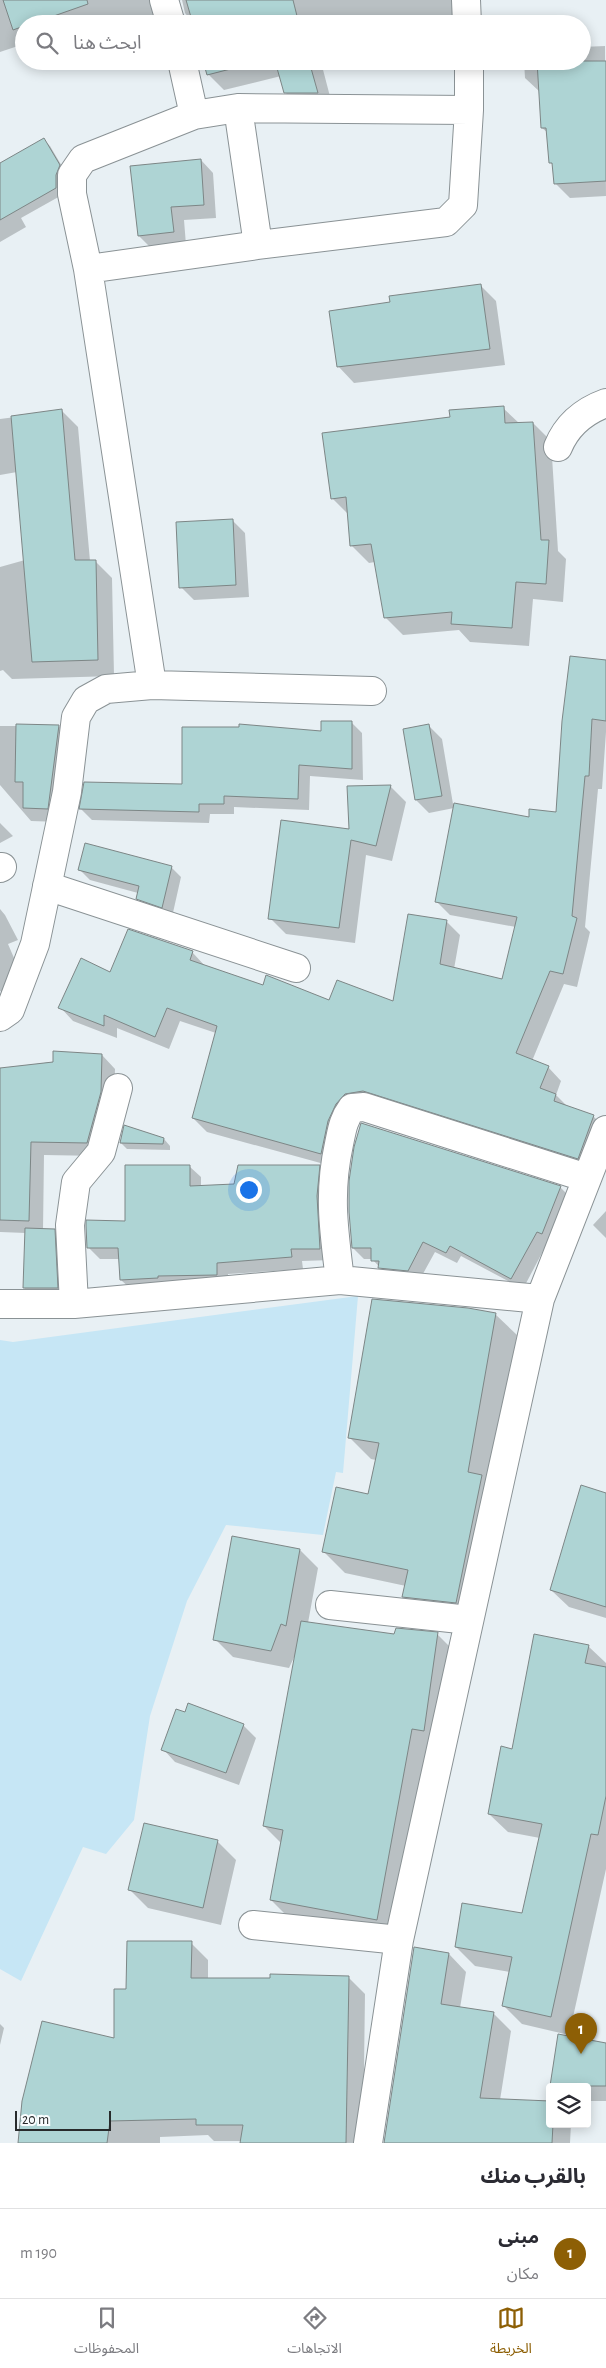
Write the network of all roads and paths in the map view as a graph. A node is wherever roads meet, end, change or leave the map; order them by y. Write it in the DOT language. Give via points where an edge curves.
graph roads {
  1 [pos="164,0"];
  2 [pos="466,0"];
  3 [pos="168,15"];
  4 [pos="467,15"];
  5 [pos="184,70"];
  6 [pos="469,70"];
  7 [pos="238,108"];
  8 [pos="469,110"];
  9 [pos="194,115"];
  10 [pos="258,245"];
  11 [pos="88,269"];
  12 [pos="606,402"];
  13 [pos="558,447"];
  14 [pos="152,685"];
  15 [pos="372,692"];
  16 [pos="47,886"];
  17 [pos="296,968"];
  18 [pos="0,1017"];
  19 [pos="118,1088"];
  20 [pos="605,1138"];
  21 [pos="587,1178"];
  22 [pos="340,1280"];
  23 [pos="540,1299"];
  24 [pos="0,1304"];
  25 [pos="74,1304"];
  26 [pos="330,1605"];
  27 [pos="469,1620"];
  28 [pos="253,1925"];
  29 [pos="399,1940"];
  30 [pos="368,2143"];
  1 -- 3 [label="street"];
  2 -- 4 [label="street"];
  5 -- 9 [label="street"];
  6 -- 8 [label="street"];
  7 -- 8 [label="street"];
  7 -- 9 [label="street"];
  7 -- 10 [label="street"];
  8 -- 10 [label="street" via="463,205 446,222"];
  9 -- 11 [label="street" via="83,160 72,175 72,194"];
  10 -- 11 [label="street"];
  11 -- 14 [label="street"];
  12 -- 13 [label="street" via="572,424"];
  14 -- 15 [label="street"];
  14 -- 16 [label="street" via="106,689 86,700 76,717 67,792"];
  16 -- 17 [label="street"];
  16 -- 18 [label="street" via="35,944 10,1010"];
  19 -- 25 [label="street" via="101,1152 76,1182 70,1225"];
  20 -- 21 [label="street"];
  21 -- 22 [label="street" via="364,1107 352,1108 344,1118 333,1170 331,1209"];
  21 -- 23 [label="street"];
  22 -- 23 [label="street"];
  22 -- 25 [label="street"];
  23 -- 27 [label="street"];
  24 -- 25 [label="street"];
  26 -- 27 [label="street"];
  27 -- 29 [label="street"];
  28 -- 29 [label="street"];
  29 -- 30 [label="street"];
}
